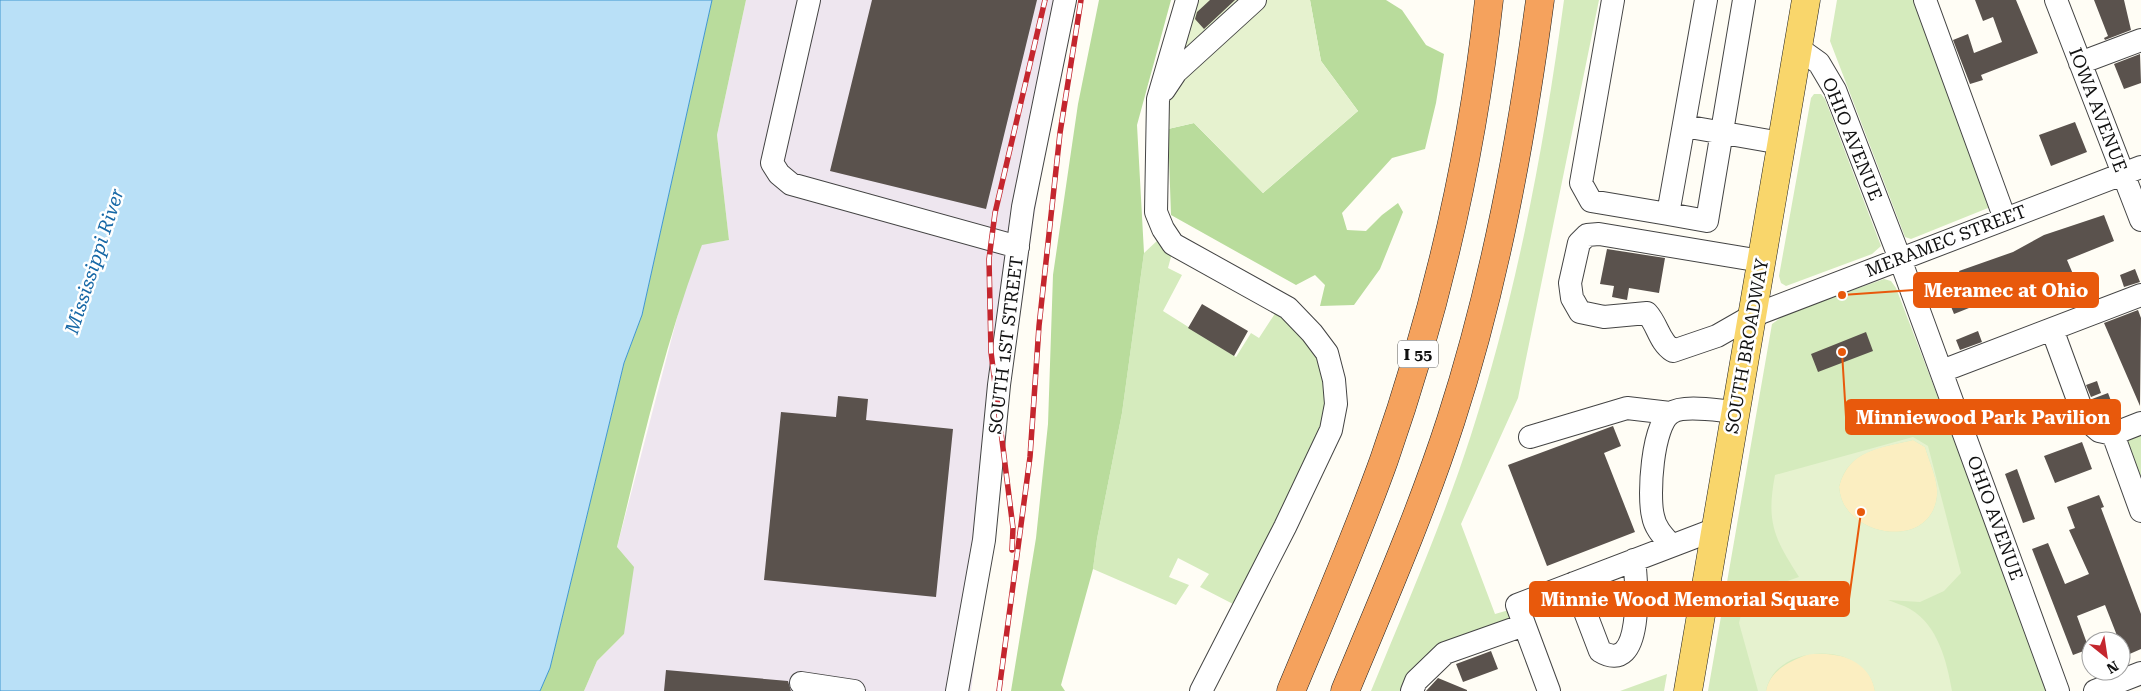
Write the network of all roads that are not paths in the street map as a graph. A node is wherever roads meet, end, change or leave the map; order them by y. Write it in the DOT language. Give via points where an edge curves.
graph roads {
  1 [pos="809,0"];
  2 [pos="1065,0"];
  3 [pos="1187,0"];
  4 [pos="1255,0"];
  5 [pos="1489,0"];
  6 [pos="1540,0"];
  7 [pos="1613,0"];
  8 [pos="1706,0"];
  9 [pos="1744,0"];
  10 [pos="1806,0"];
  11 [pos="1925,0"];
  12 [pos="2056,0"];
  13 [pos="2141,40"];
  14 [pos="1797,50"];
  15 [pos="2080,63"];
  16 [pos="1158,99"];
  17 [pos="1684,126"];
  18 [pos="1723,134"];
  19 [pos="1781,143"];
  20 [pos="2132,170"];
  21 [pos="1668,214"];
  22 [pos="2005,219"];
  23 [pos="2141,220"];
  24 [pos="1018,247"];
  25 [pos="1900,259"];
  26 [pos="1761,261"];
  27 [pos="2141,295"];
  28 [pos="1752,316"];
  29 [pos="2052,329"];
  30 [pos="1942,371"];
  31 [pos="1736,412"];
  32 [pos="1670,413"];
  33 [pos="2141,423"];
  34 [pos="2113,434"];
  35 [pos="1530,437"];
  36 [pos="2141,511"];
  37 [pos="1716,529"];
  38 [pos="1671,545"];
  39 [pos="1634,560"];
  40 [pos="1574,583"];
  41 [pos="1520,615"];
  42 [pos="2141,674"];
  43 [pos="801,683"];
  44 [pos="1541,688"];
  45 [pos="854,691"];
  46 [pos="957,691"];
  47 [pos="1201,691"];
  48 [pos="1290,691"];
  49 [pos="1345,691"];
  50 [pos="1412,691"];
  51 [pos="1688,691"];
  52 [pos="2058,691"];
  53 [pos="2095,691"];
  1 -- 24 [label="street" via="772,163 779,174 792,184"];
  2 -- 24 [label="street, SOUTH 1ST STREET" via="1023,207"];
  3 -- 16 [label="street"];
  4 -- 16 [label="street" via="1176,72"];
  5 -- 48 [label="highway, I 55" via="1469,137 1427,322 1381,469"];
  6 -- 49 [label="highway" via="1514,169 1476,337 1422,502"];
  7 -- 21 [label="street" via="1581,182 1590,201"];
  8 -- 17 [label="street"];
  9 -- 18 [label="street"];
  10 -- 14 [label="main road, SOUTH BROADWAY"];
  11 -- 22 [label="street"];
  12 -- 15 [label="street, IOWA AVENUE"];
  13 -- 15 [label="street"];
  14 -- 19 [label="main road, SOUTH BROADWAY"];
  14 -- 25 [label="street, OHIO AVENUE" via="1812,57 1830,80"];
  15 -- 20 [label="street, IOWA AVENUE"];
  16 -- 47 [label="street" via="1156,212 1163,228 1173,244 1288,308 1327,353 1336,404 1331,430 1302,492"];
  17 -- 18 [label="street"];
  17 -- 21 [label="street"];
  18 -- 19 [label="street"];
  18 -- 21 [label="street" via="1707,221"];
  19 -- 26 [label="main road, SOUTH BROADWAY"];
  20 -- 22 [label="street, MERAMEC STREET"];
  20 -- 23 [label="street, IOWA AVENUE"];
  22 -- 25 [label="street, MERAMEC STREET"];
  24 -- 46 [label="street, SOUTH 1ST STREET" via="999,384 984,540"];
  25 -- 28 [label="street, MERAMEC STREET"];
  25 -- 30 [label="street, OHIO AVENUE"];
  26 -- 28 [label="main road, SOUTH BROADWAY"];
  26 -- 28 [label="street, MERAMEC STREET" via="1599,234 1587,235 1578,243 1570,283 1572,298 1580,312 1604,317 1647,313 1664,346 1673,351 1717,336"];
  27 -- 29 [label="street"];
  28 -- 31 [label="main road, SOUTH BROADWAY"];
  29 -- 30 [label="street"];
  29 -- 34 [label="street" via="2085,419 2099,432"];
  30 -- 52 [label="street, OHIO AVENUE"];
  31 -- 32 [label="street" via="1683,409"];
  31 -- 37 [label="main road, SOUTH BROADWAY"];
  32 -- 35 [label="street" via="1627,408"];
  32 -- 38 [label="street" via="1660,426 1656,441 1652,515 1657,529"];
  33 -- 34 [label="street"];
  34 -- 36 [label="street"];
  37 -- 38 [label="street"];
  37 -- 51 [label="main road, SOUTH BROADWAY"];
  38 -- 39 [label="street"];
  39 -- 40 [label="street"];
  39 -- 40 [label="street" via="1637,581 1632,637 1629,648 1619,655 1609,656 1600,651"];
  40 -- 41 [label="street"];
  41 -- 44 [label="street"];
  41 -- 50 [label="street" via="1445,653 1416,681"];
  42 -- 53 [label="street"];
  43 -- 45 [label="street"];
}
